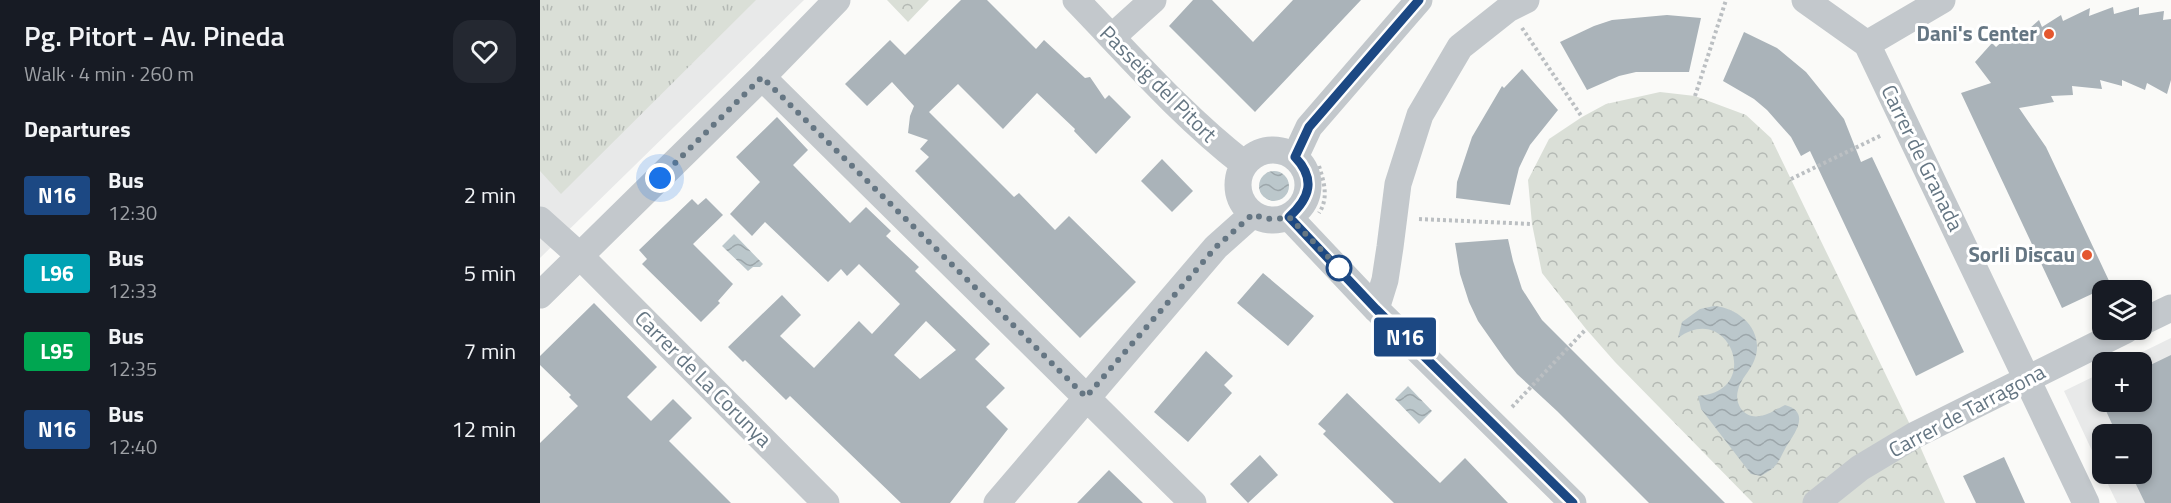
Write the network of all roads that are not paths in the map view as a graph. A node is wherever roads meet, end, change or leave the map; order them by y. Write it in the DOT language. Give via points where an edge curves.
graph roads {
  1 [pos="837,0"];
  2 [pos="1076,0"];
  3 [pos="1153,0"];
  4 [pos="1419,0"];
  5 [pos="1805,0"];
  6 [pos="1942,0"];
  7 [pos="1517,4"];
  8 [pos="1112,38"];
  9 [pos="1867,44"];
  10 [pos="762,77"];
  11 [pos="1295,157"];
  12 [pos="1244,164"];
  13 [pos="1253,214"];
  14 [pos="1289,217"];
  15 [pos="540,219"];
  16 [pos="580,256"];
  17 [pos="540,295"];
  18 [pos="2171,308"];
  19 [pos="1376,309"];
  20 [pos="2152,317"];
  21 [pos="2106,340"];
  22 [pos="2028,378"];
  23 [pos="1086,397"];
  24 [pos="826,503"];
  25 [pos="997,503"];
  26 [pos="1193,503"];
  27 [pos="1573,503"];
  28 [pos="1816,503"];
  29 [pos="2086,503"];
  1 -- 10 [label="street"];
  2 -- 8 [label="street, Passeig del Pitort"];
  3 -- 8 [label="street"];
  4 -- 11 [label="street" via="1309,127"];
  5 -- 9 [label="street, Carrer de Granada"];
  6 -- 9 [label="street"];
  7 -- 19 [label="street" via="1460,47 1420,115 1398,184 1385,280"];
  8 -- 12 [label="street, Passeig del Pitort" via="1214,141"];
  9 -- 22 [label="street, Carrer de Granada"];
  10 -- 16 [label="street"];
  10 -- 23 [label="street"];
  11 -- 12 [label="street" via="1274,149 1262,151"];
  11 -- 14 [label="street" via="1303,166 1308,189 1305,201"];
  12 -- 13 [label="street" via="1237,185 1239,196"];
  13 -- 14 [label="street" via="1274,220"];
  13 -- 23 [label="street" via="1216,247"];
  14 -- 19 [label="street"];
  15 -- 16 [label="street, Carrer de La Corunya"];
  16 -- 17 [label="street"];
  16 -- 24 [label="street, Carrer de La Corunya"];
  18 -- 20 [label="street"];
  19 -- 27 [label="street"];
  21 -- 22 [label="street, Carrer de Tarragona"];
  22 -- 28 [label="street, Carrer de Tarragona" via="1915,435 1860,468"];
  22 -- 29 [label="street, Carrer de Granada"];
  23 -- 25 [label="street"];
  23 -- 26 [label="street"];
}
